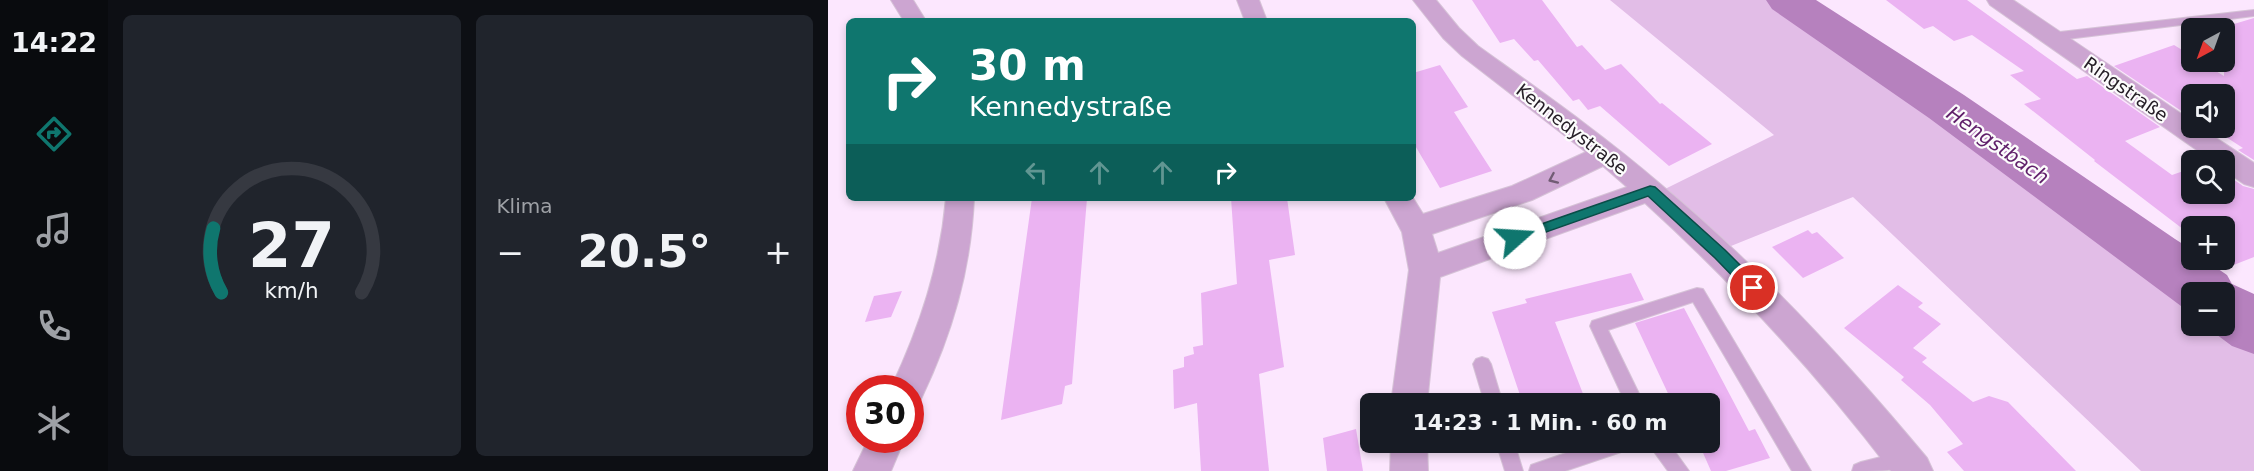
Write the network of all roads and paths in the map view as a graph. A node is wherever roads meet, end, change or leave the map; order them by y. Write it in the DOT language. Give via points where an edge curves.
graph roads {
  1 [pos="902,0"];
  2 [pos="1248,0"];
  3 [pos="1424,0"];
  4 [pos="1998,0"];
  5 [pos="2254,13"];
  6 [pos="913,18"];
  7 [pos="1255,18"];
  8 [pos="2051,37"];
  9 [pos="1606,154"];
  10 [pos="2254,177"];
  11 [pos="1650,190"];
  12 [pos="960,201"];
  13 [pos="1400,201"];
  14 [pos="1416,228"];
  15 [pos="1425,270"];
  16 [pos="1482,364"];
  17 [pos="915,375"];
  18 [pos="1410,393"];
  19 [pos="1491,393"];
  20 [pos="1630,393"];
  21 [pos="880,453"];
  22 [pos="1409,453"];
  23 [pos="1508,453"];
  24 [pos="1593,453"];
  25 [pos="1665,453"];
  26 [pos="1909,465"];
  27 [pos="872,471"];
  28 [pos="1409,471"];
  29 [pos="1514,471"];
  30 [pos="1538,471"];
  31 [pos="1680,471"];
  32 [pos="1802,471"];
  33 [pos="1861,471"];
  1 -- 6 [label="street"];
  2 -- 7 [label="street"];
  3 -- 9 [label="street, Kennedystraße" via="1470,51"];
  4 -- 8 [label="street, Ringstraße"];
  5 -- 8 [label="lane"];
  8 -- 10 [label="street, Ringstraße"];
  9 -- 11 [label="street, Kennedystraße"];
  9 -- 14 [label="street, one-way" via="1522,193"];
  11 -- 15 [label="street"];
  11 -- 26 [label="street, Kennedystraße" via="1786,321"];
  12 -- 17 [label="street" via="951,279 943,309"];
  13 -- 14 [label="street"];
  14 -- 15 [label="street"];
  15 -- 18 [label="street"];
  16 -- 19 [label="lane"];
  20 -- 32 [label="lane" via="1598,326 1697,294"];
  21 -- 27 [label="street"];
  22 -- 28 [label="street"];
  23 -- 29 [label="lane"];
  24 -- 30 [label="lane"];
  25 -- 31 [label="lane"];
  26 -- 33 [label="lane"];
}
